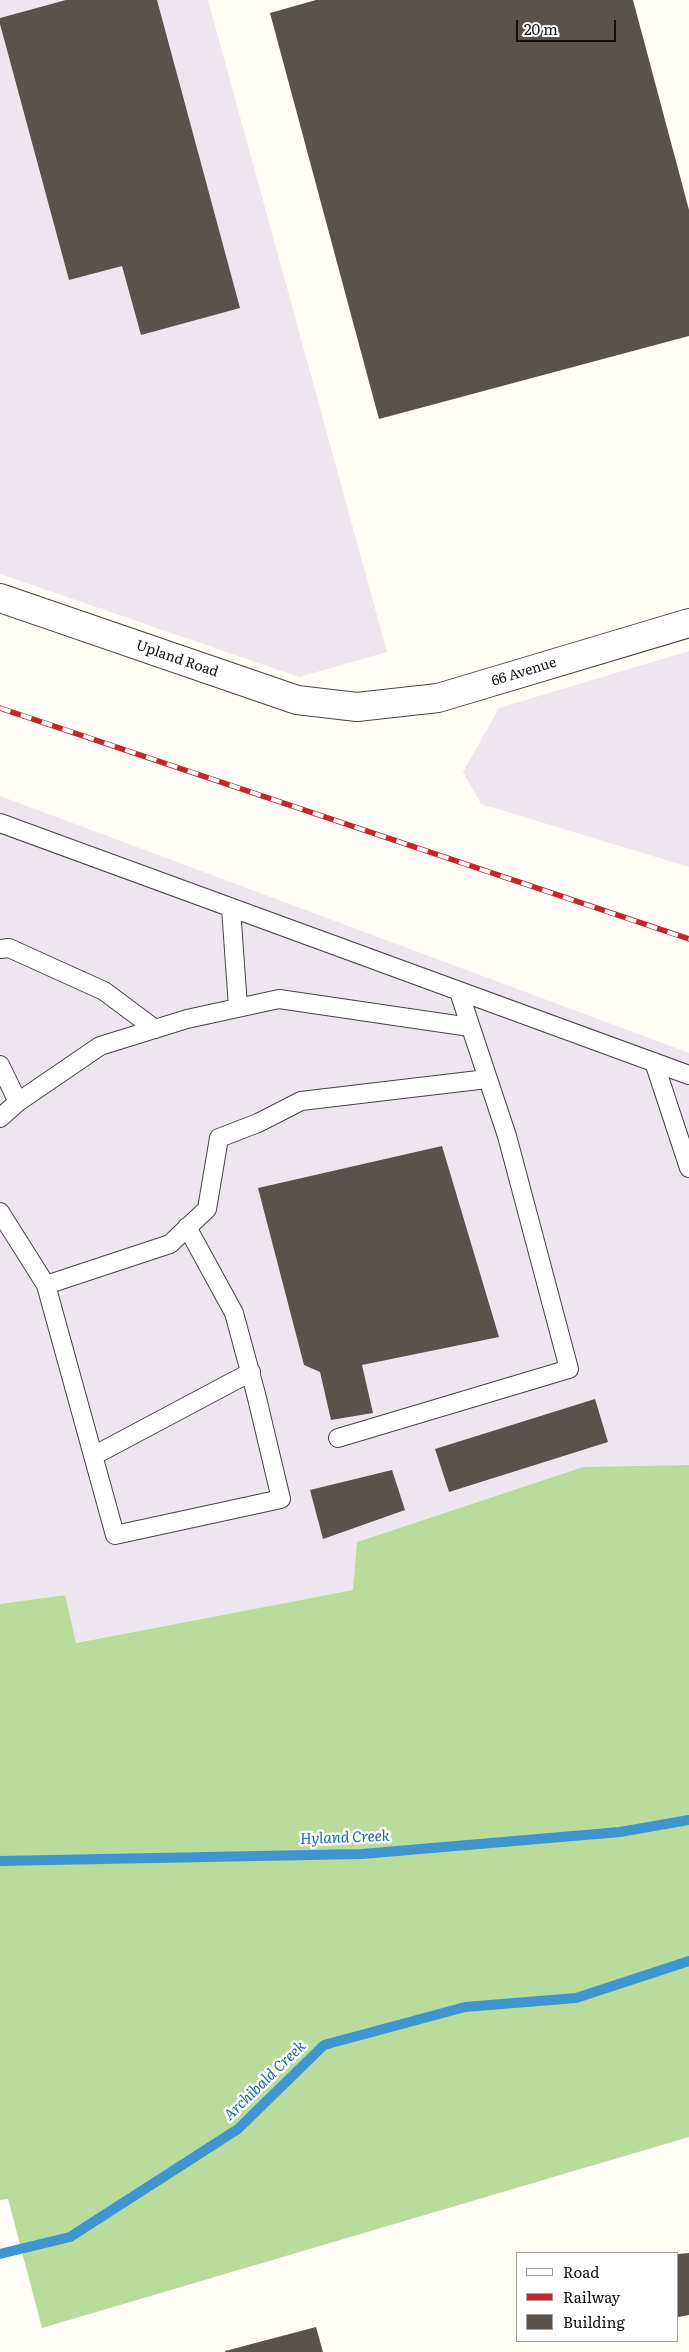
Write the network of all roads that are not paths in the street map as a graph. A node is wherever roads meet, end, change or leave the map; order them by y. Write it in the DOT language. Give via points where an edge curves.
graph roads {
  1 [pos="0,598"];
  2 [pos="689,623"];
  3 [pos="357,707"];
  4 [pos="0,823"];
  5 [pos="231,908"];
  6 [pos="0,949"];
  7 [pos="458,992"];
  8 [pos="238,1007"];
  9 [pos="470,1026"];
  10 [pos="155,1029"];
  11 [pos="654,1062"];
  12 [pos="0,1066"];
  13 [pos="689,1075"];
  14 [pos="487,1079"];
  15 [pos="18,1102"];
  16 [pos="0,1118"];
  17 [pos="689,1168"];
  18 [pos="0,1212"];
  19 [pos="187,1227"];
  20 [pos="46,1285"];
  21 [pos="251,1372"];
  22 [pos="338,1438"];
  23 [pos="93,1456"];
  1 -- 3 [label="street, Upland Road" via="298,700"];
  2 -- 3 [label="street, 66 Avenue" via="438,698"];
  4 -- 5 [label="lane"];
  5 -- 7 [label="lane"];
  5 -- 8 [label="lane"];
  6 -- 10 [label="lane" via="9,948 104,991"];
  7 -- 9 [label="lane"];
  7 -- 11 [label="lane"];
  8 -- 9 [label="lane" via="278,999"];
  8 -- 10 [label="lane"];
  9 -- 14 [label="lane"];
  10 -- 15 [label="lane" via="100,1046"];
  11 -- 13 [label="lane"];
  11 -- 17 [label="lane"];
  12 -- 15 [label="lane"];
  14 -- 19 [label="lane" via="301,1101 219,1138 207,1209"];
  14 -- 22 [label="lane" via="507,1136 569,1369"];
  15 -- 16 [label="lane"];
  18 -- 20 [label="lane"];
  19 -- 20 [label="lane" via="170,1244"];
  19 -- 21 [label="lane" via="234,1313"];
  20 -- 23 [label="lane"];
  21 -- 23 [label="lane"];
  21 -- 23 [label="lane" via="281,1499 114,1535"];
}
